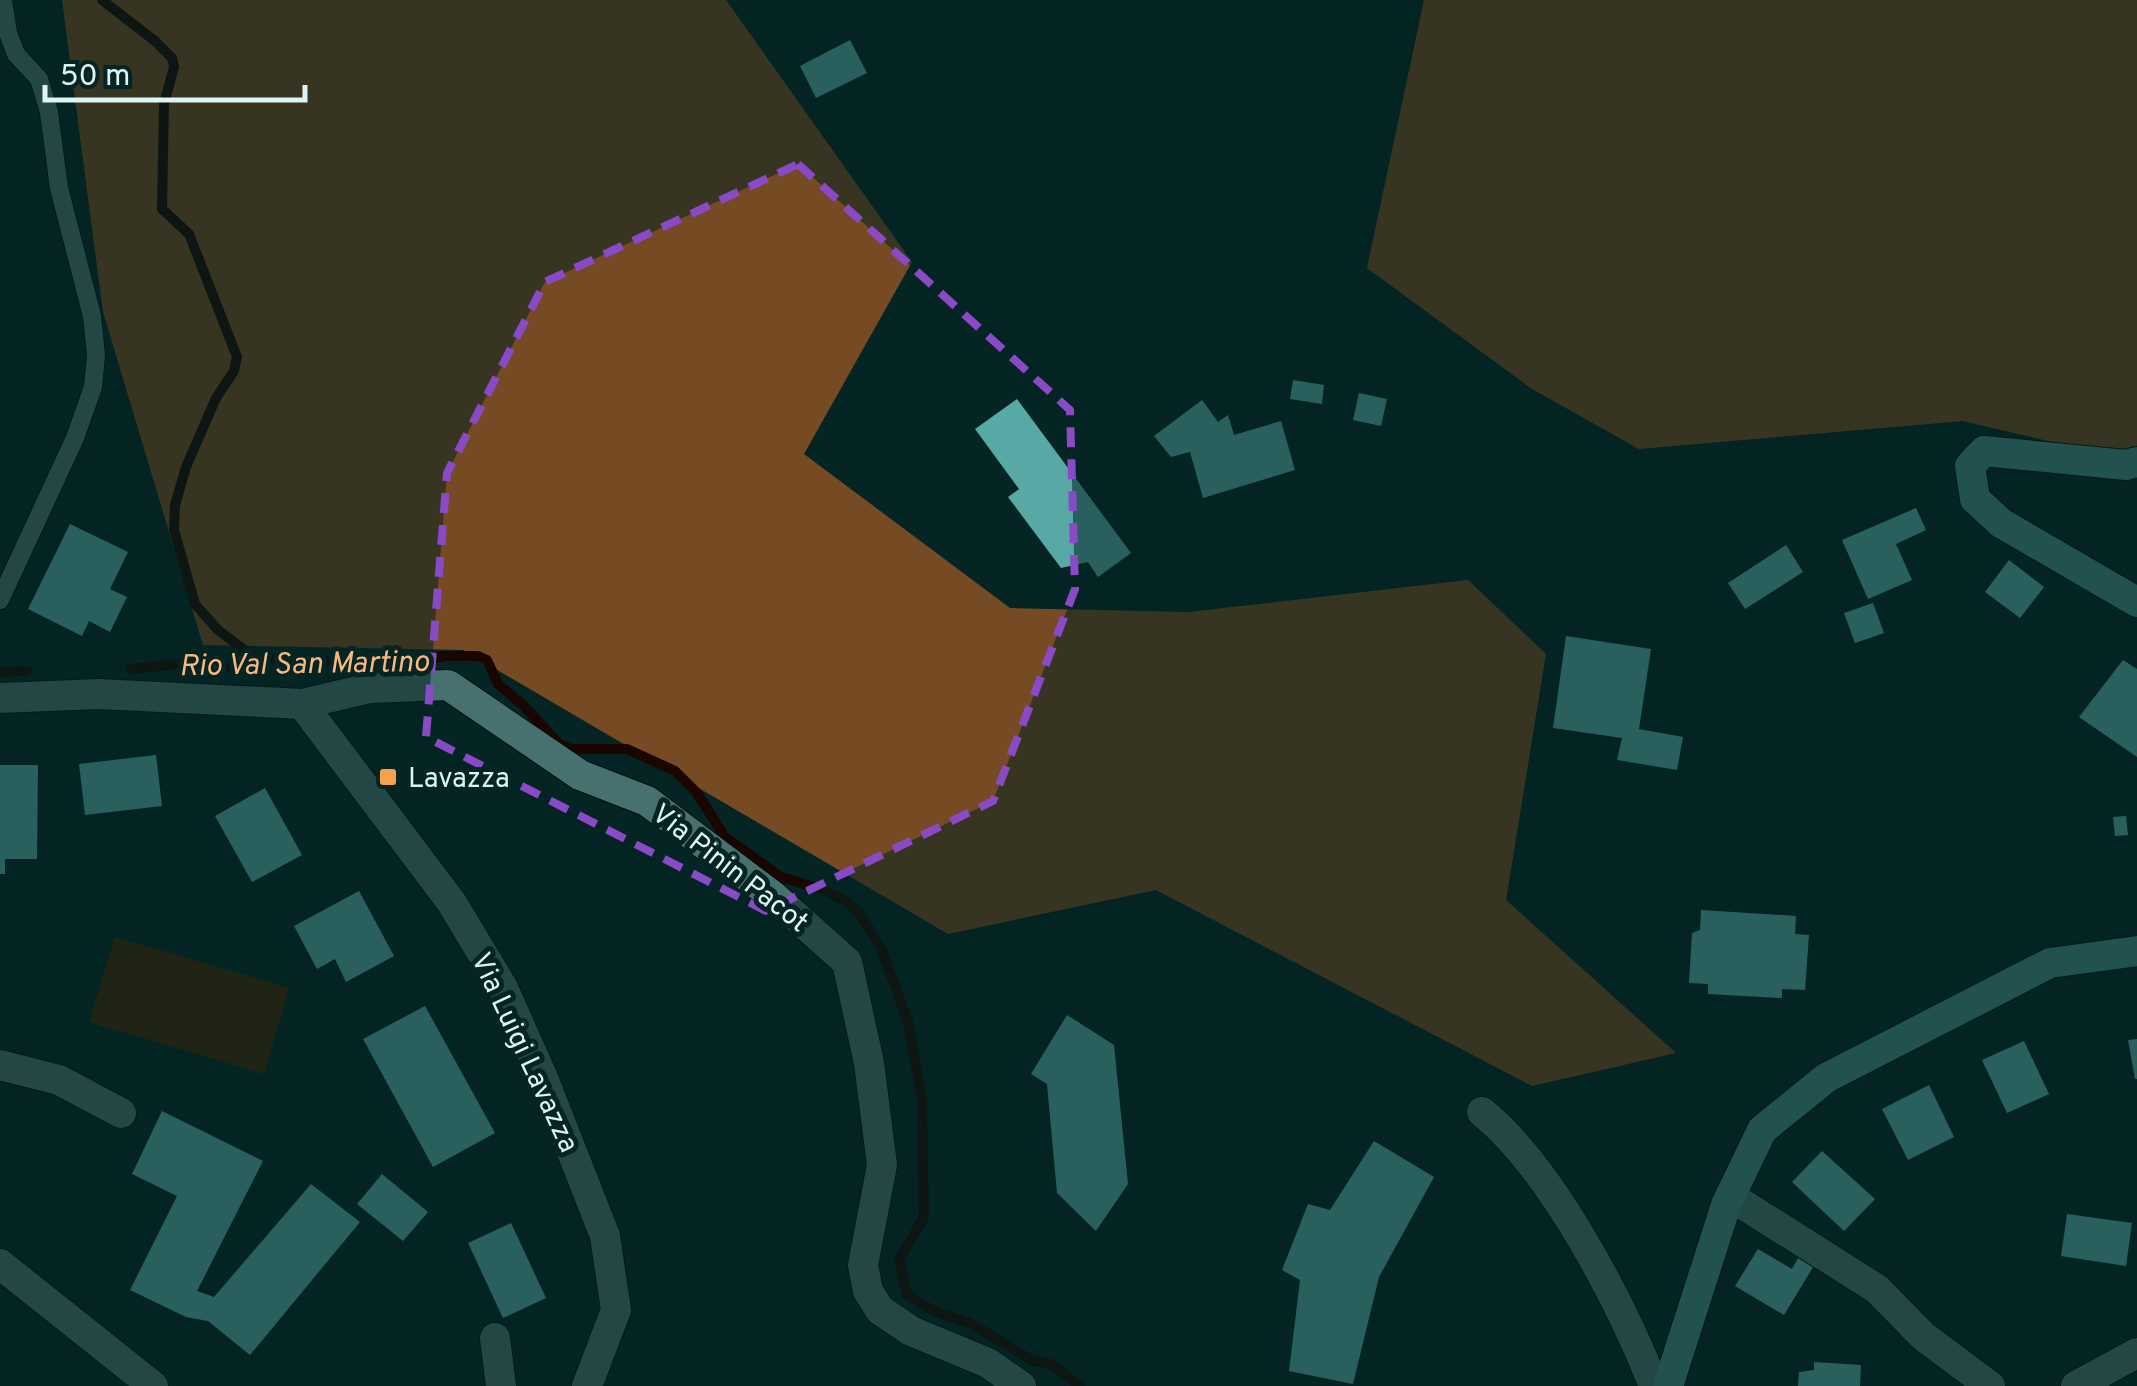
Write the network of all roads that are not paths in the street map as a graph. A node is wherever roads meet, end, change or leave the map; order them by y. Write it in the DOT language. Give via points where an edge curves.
graph roads {
  1 [pos="3,0"];
  2 [pos="2137,462"];
  3 [pos="0,600"];
  4 [pos="2137,602"];
  5 [pos="0,698"];
  6 [pos="302,704"];
  7 [pos="2137,952"];
  8 [pos="0,1066"];
  9 [pos="1482,1112"];
  10 [pos="121,1113"];
  11 [pos="1730,1196"];
  12 [pos="0,1264"];
  13 [pos="495,1338"];
  14 [pos="2137,1352"];
  15 [pos="153,1386"];
  16 [pos="501,1386"];
  17 [pos="587,1386"];
  18 [pos="1021,1386"];
  19 [pos="1654,1386"];
  20 [pos="1668,1386"];
  21 [pos="1990,1386"];
  22 [pos="2076,1386"];
  1 -- 3 [label="lane" via="16,54 39,79 49,112 96,355 75,438"];
  2 -- 4 [label="street" via="1984,450 1970,466 1975,499 2001,523"];
  5 -- 6 [label="street, Via Pinin Pacot" via="99,694"];
  6 -- 17 [label="street, Via Luigi Lavazza" via="452,903 503,988 544,1078 606,1236 616,1310"];
  6 -- 18 [label="street, Via Pinin Pacot" via="370,688 448,685 580,775 647,801 773,896 847,962 882,1165 864,1266 868,1291 880,1310 911,1330"];
  7 -- 11 [label="street" via="2050,963 1826,1078 1762,1130"];
  8 -- 10 [label="street" via="59,1080"];
  9 -- 19 [label="street" via="1504,1130 1561,1207 1612,1293"];
  11 -- 20 [label="street"];
  11 -- 21 [label="street" via="1877,1289 1923,1336"];
  12 -- 15 [label="street"];
  13 -- 16 [label="street"];
  14 -- 22 [label="street"];
}
